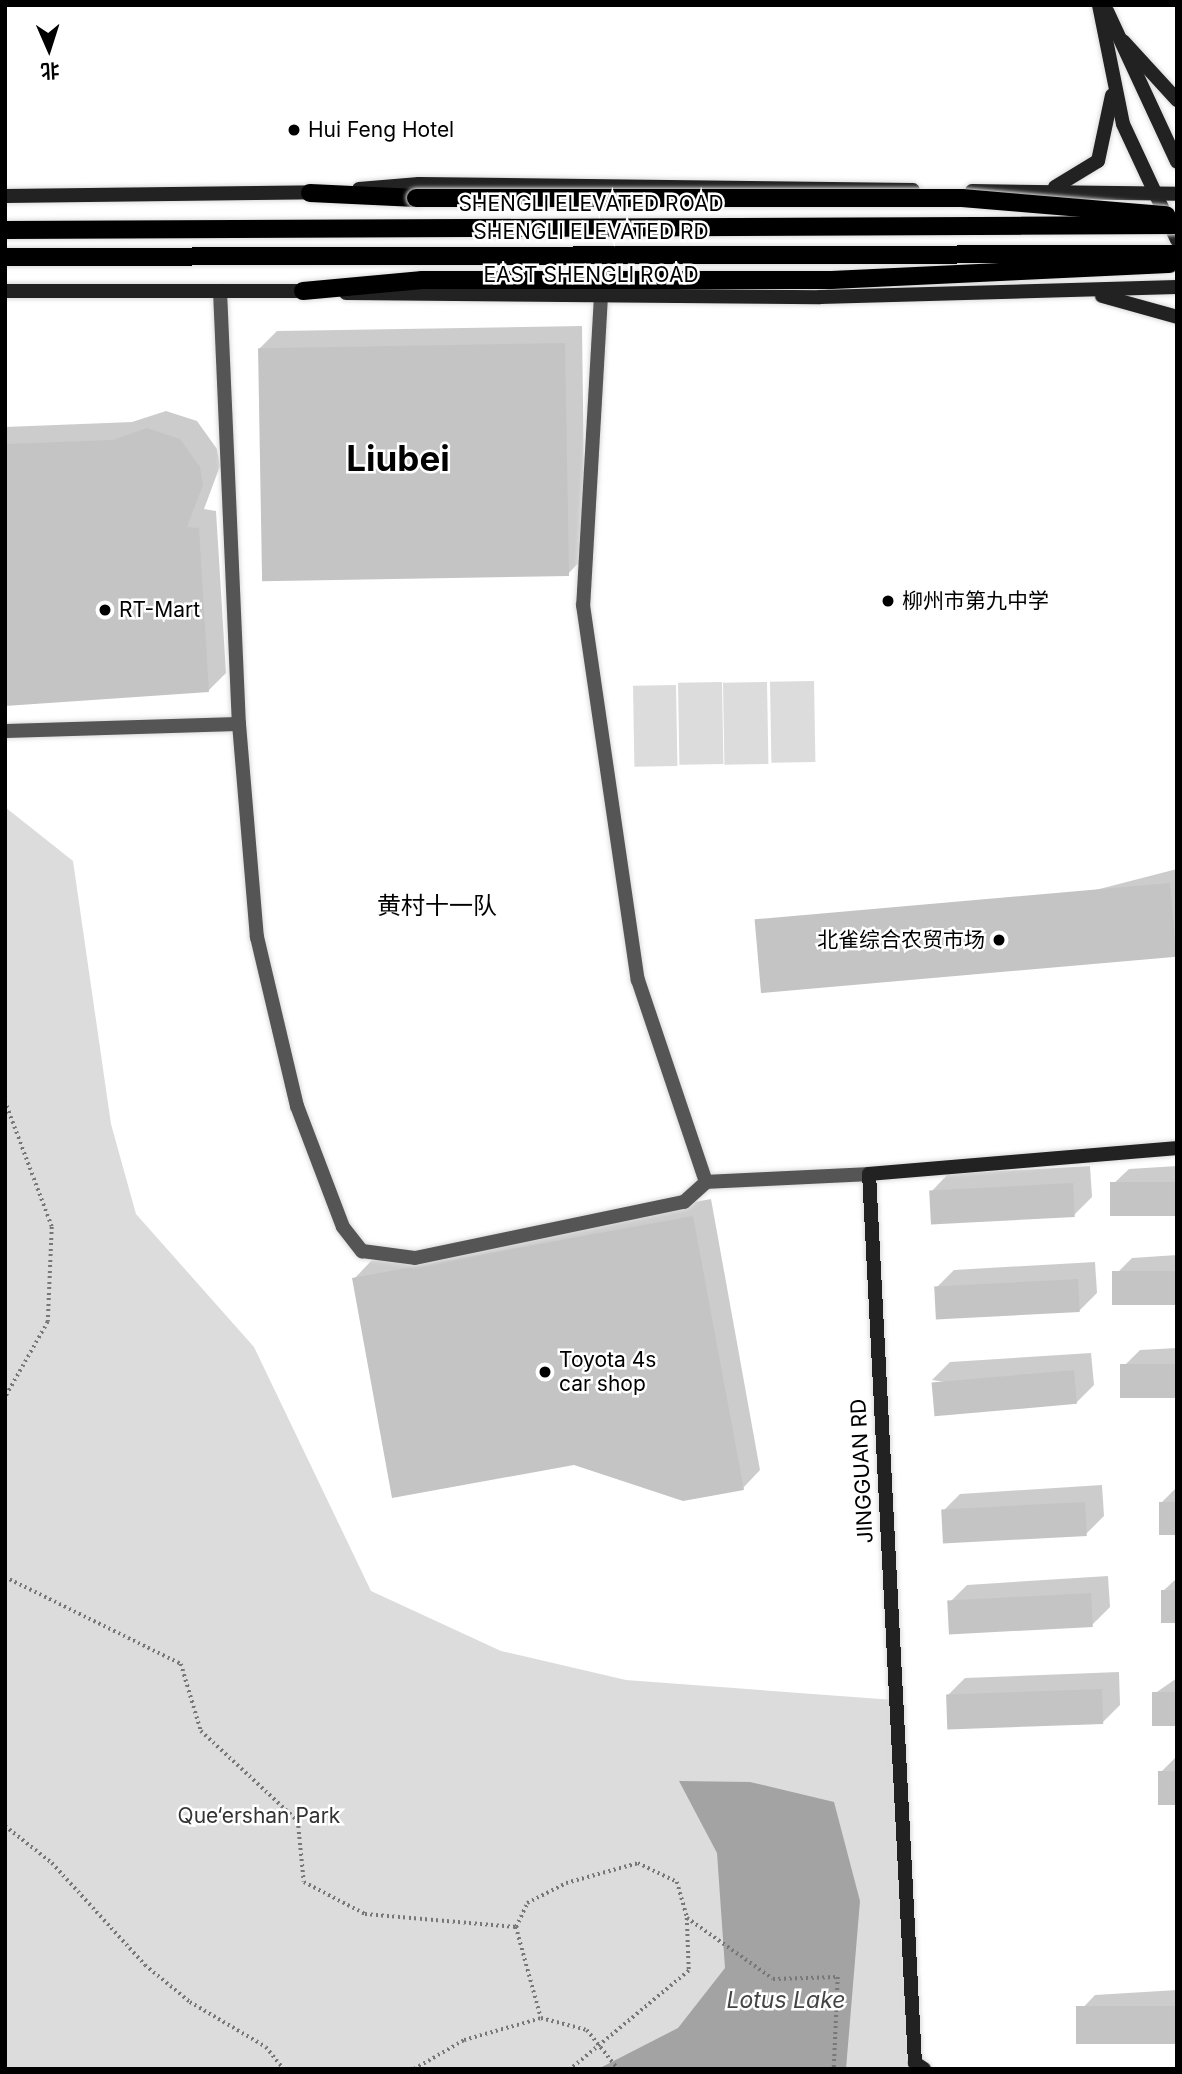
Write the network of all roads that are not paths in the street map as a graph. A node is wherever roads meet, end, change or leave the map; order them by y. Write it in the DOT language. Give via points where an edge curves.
graph roads {
  1 [pos="1099,5"];
  2 [pos="1105,5"];
  3 [pos="1113,29"];
  4 [pos="1113,87"];
  5 [pos="1177,100"];
  6 [pos="1177,162"];
  7 [pos="1031,192"];
  8 [pos="310,193"];
  9 [pos="1153,193"];
  10 [pos="1177,194"];
  11 [pos="5,196"];
  12 [pos="1177,216"];
  13 [pos="1177,225"];
  14 [pos="5,230"];
  15 [pos="1177,240"];
  16 [pos="1177,254"];
  17 [pos="5,257"];
  18 [pos="1177,263"];
  19 [pos="1177,287"];
  20 [pos="5,291"];
  21 [pos="220,291"];
  22 [pos="303,291"];
  23 [pos="1066,291"];
  24 [pos="601,296"];
  25 [pos="1177,317"];
  26 [pos="239,724"];
  27 [pos="5,731"];
  28 [pos="1177,1148"];
  29 [pos="869,1174"];
  30 [pos="706,1182"];
  31 [pos="925,2069"];
  1 -- 4 [label="main road"];
  2 -- 3 [label="main road"];
  3 -- 5 [label="main road"];
  3 -- 6 [label="main road"];
  4 -- 7 [label="main road" via="1098,161 1071,183"];
  4 -- 9 [label="main road"];
  7 -- 8 [label="main road" via="419,184"];
  7 -- 9 [label="main road"];
  8 -- 11 [label="main road"];
  8 -- 12 [label="main road, bridge" via="416,198 962,198"];
  9 -- 10 [label="main road"];
  9 -- 15 [label="main road"];
  13 -- 14 [label="main road, SHENGLI ELEVATED ROAD, bridge"];
  16 -- 17 [label="main road, SHENGLI ELEVATED RD"];
  18 -- 22 [label="main road" via="830,280 422,280"];
  19 -- 23 [label="main road, EAST SHENGLI ROAD"];
  20 -- 21 [label="main road, EAST SHENGLI ROAD"];
  21 -- 22 [label="main road, EAST SHENGLI ROAD"];
  21 -- 26 [label="street"];
  22 -- 24 [label="main road, EAST SHENGLI ROAD" via="424,298"];
  23 -- 24 [label="main road, EAST SHENGLI ROAD"];
  23 -- 25 [label="main road" via="1135,301"];
  24 -- 30 [label="street" via="583,605 638,980"];
  26 -- 27 [label="street"];
  26 -- 30 [label="street" via="257,937 271,1013 324,1184 362,1251 415,1258 684,1202"];
  28 -- 29 [label="main road"];
  29 -- 30 [label="street"];
  29 -- 31 [label="main road, JINGGUAN RD" via="915,2063"];
}
